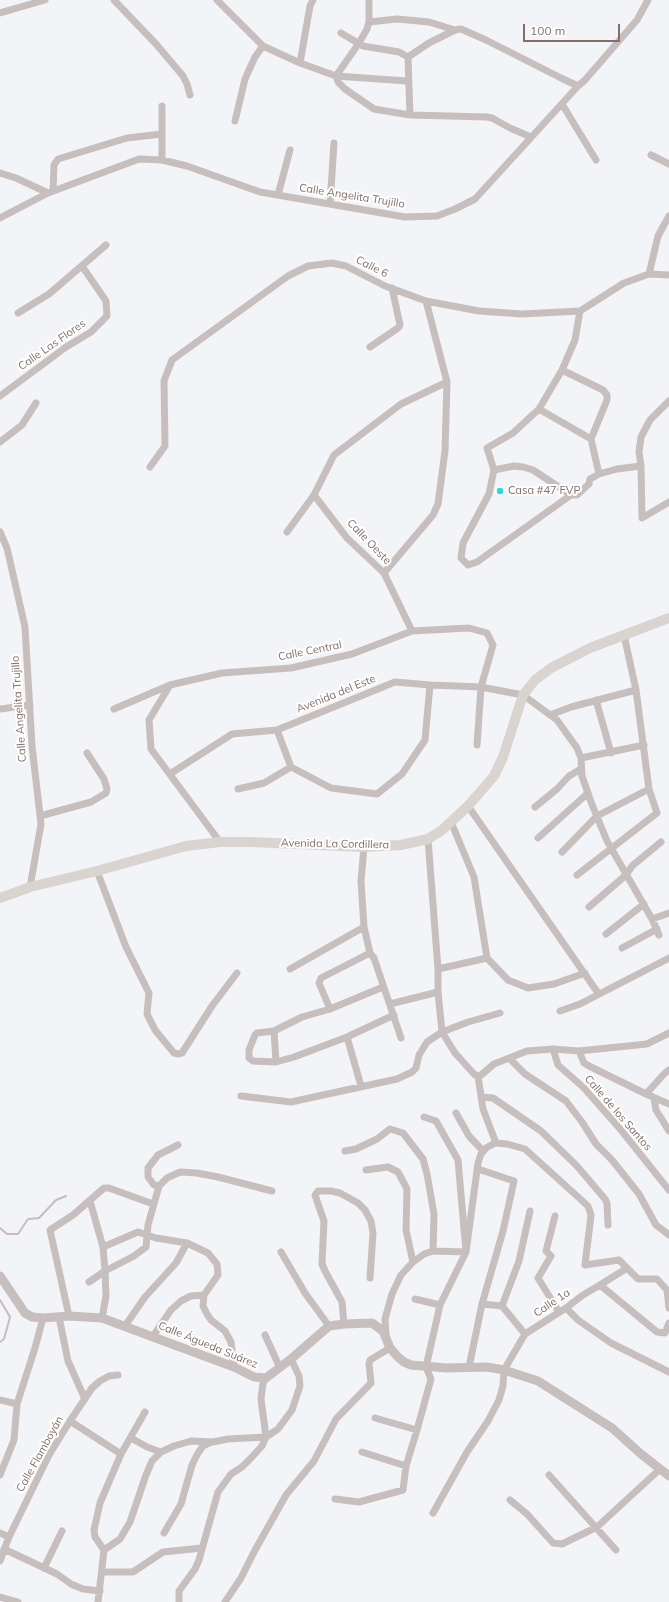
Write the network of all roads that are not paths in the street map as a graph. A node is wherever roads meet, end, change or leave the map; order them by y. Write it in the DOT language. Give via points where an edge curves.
graph roads {
  1 [pos="45,0"];
  2 [pos="114,0"];
  3 [pos="217,0"];
  4 [pos="313,0"];
  5 [pos="369,0"];
  6 [pos="648,0"];
  7 [pos="0,13"];
  8 [pos="369,22"];
  9 [pos="455,30"];
  10 [pos="341,33"];
  11 [pos="359,43"];
  12 [pos="263,46"];
  13 [pos="408,57"];
  14 [pos="300,63"];
  15 [pos="336,76"];
  16 [pos="407,81"];
  17 [pos="578,86"];
  18 [pos="190,95"];
  19 [pos="562,104"];
  20 [pos="162,106"];
  21 [pos="410,115"];
  22 [pos="235,121"];
  23 [pos="162,134"];
  24 [pos="531,137"];
  25 [pos="334,143"];
  26 [pos="290,150"];
  27 [pos="651,155"];
  28 [pos="162,160"];
  29 [pos="596,160"];
  30 [pos="669,164"];
  31 [pos="0,173"];
  32 [pos="50,192"];
  33 [pos="278,195"];
  34 [pos="330,204"];
  35 [pos="669,216"];
  36 [pos="0,218"];
  37 [pos="106,244"];
  38 [pos="82,266"];
  39 [pos="649,274"];
  40 [pos="669,275"];
  41 [pos="392,288"];
  42 [pos="426,300"];
  43 [pos="580,311"];
  44 [pos="18,313"];
  45 [pos="370,348"];
  46 [pos="562,370"];
  47 [pos="447,382"];
  48 [pos="0,396"];
  49 [pos="36,404"];
  50 [pos="668,404"];
  51 [pos="539,409"];
  52 [pos="591,439"];
  53 [pos="0,442"];
  54 [pos="641,466"];
  55 [pos="150,467"];
  56 [pos="494,470"];
  57 [pos="599,474"];
  58 [pos="314,495"];
  59 [pos="571,495"];
  60 [pos="669,502"];
  61 [pos="0,532"];
  62 [pos="286,532"];
  63 [pos="384,573"];
  64 [pos="669,618"];
  65 [pos="412,631"];
  66 [pos="624,635"];
  67 [pos="170,685"];
  68 [pos="430,685"];
  69 [pos="481,687"];
  70 [pos="636,690"];
  71 [pos="523,695"];
  72 [pos="596,700"];
  73 [pos="30,705"];
  74 [pos="0,709"];
  75 [pos="114,710"];
  76 [pos="550,715"];
  77 [pos="277,730"];
  78 [pos="477,745"];
  79 [pos="644,746"];
  80 [pos="87,753"];
  81 [pos="611,753"];
  82 [pos="581,758"];
  83 [pos="291,767"];
  84 [pos="581,769"];
  85 [pos="170,774"];
  86 [pos="238,789"];
  87 [pos="649,789"];
  88 [pos="588,793"];
  89 [pos="468,806"];
  90 [pos="535,807"];
  91 [pos="40,816"];
  92 [pos="597,816"];
  93 [pos="451,822"];
  94 [pos="538,838"];
  95 [pos="428,839"];
  96 [pos="220,842"];
  97 [pos="661,842"];
  98 [pos="364,846"];
  99 [pos="611,848"];
  100 [pos="562,852"];
  101 [pos="97,871"];
  102 [pos="577,875"];
  103 [pos="626,875"];
  104 [pos="30,887"];
  105 [pos="0,898"];
  106 [pos="644,904"];
  107 [pos="589,907"];
  108 [pos="669,913"];
  109 [pos="652,919"];
  110 [pos="364,927"];
  111 [pos="606,934"];
  112 [pos="622,948"];
  113 [pos="370,953"];
  114 [pos="487,958"];
  115 [pos="669,958"];
  116 [pos="290,969"];
  117 [pos="438,969"];
  118 [pos="237,973"];
  119 [pos="584,973"];
  120 [pos="383,987"];
  121 [pos="438,992"];
  122 [pos="598,993"];
  123 [pos="390,1004"];
  124 [pos="330,1009"];
  125 [pos="560,1011"];
  126 [pos="500,1013"];
  127 [pos="394,1015"];
  128 [pos="274,1031"];
  129 [pos="442,1032"];
  130 [pos="669,1033"];
  131 [pos="347,1037"];
  132 [pos="401,1038"];
  133 [pos="553,1049"];
  134 [pos="579,1051"];
  135 [pos="510,1059"];
  136 [pos="276,1062"];
  137 [pos="669,1070"];
  138 [pos="478,1076"];
  139 [pos="361,1086"];
  140 [pos="646,1094"];
  141 [pos="241,1096"];
  142 [pos="481,1097"];
  143 [pos="654,1098"];
  144 [pos="669,1104"];
  145 [pos="456,1114"];
  146 [pos="424,1117"];
  147 [pos="669,1131"];
  148 [pos="496,1143"];
  149 [pos="178,1145"];
  150 [pos="345,1150"];
  151 [pos="483,1151"];
  152 [pos="478,1169"];
  153 [pos="366,1170"];
  154 [pos="159,1186"];
  155 [pos="668,1188"];
  156 [pos="272,1191"];
  157 [pos="90,1201"];
  158 [pos="154,1204"];
  159 [pos="530,1211"];
  160 [pos="555,1216"];
  161 [pos="608,1225"];
  162 [pos="668,1233"];
  163 [pos="148,1236"];
  164 [pos="187,1243"];
  165 [pos="103,1247"];
  166 [pos="434,1251"];
  167 [pos="281,1252"];
  168 [pos="466,1252"];
  169 [pos="413,1262"];
  170 [pos="627,1268"];
  171 [pos="105,1271"];
  172 [pos="0,1276"];
  173 [pos="370,1278"];
  174 [pos="89,1282"];
  175 [pos="600,1286"];
  176 [pos="204,1295"];
  177 [pos="415,1299"];
  178 [pos="482,1304"];
  179 [pos="440,1305"];
  180 [pos="502,1306"];
  181 [pos="566,1308"];
  182 [pos="669,1308"];
  183 [pos="559,1312"];
  184 [pos="69,1316"];
  185 [pos="59,1317"];
  186 [pos="43,1318"];
  187 [pos="102,1318"];
  188 [pos="669,1323"];
  189 [pos="344,1324"];
  190 [pos="125,1326"];
  191 [pos="329,1326"];
  192 [pos="265,1334"];
  193 [pos="525,1334"];
  194 [pos="153,1336"];
  195 [pos="388,1344"];
  196 [pos="291,1360"];
  197 [pos="234,1367"];
  198 [pos="426,1367"];
  199 [pos="469,1367"];
  200 [pos="280,1368"];
  201 [pos="504,1370"];
  202 [pos="669,1372"];
  203 [pos="118,1375"];
  204 [pos="266,1378"];
  205 [pos="85,1398"];
  206 [pos="0,1400"];
  207 [pos="17,1404"];
  208 [pos="145,1412"];
  209 [pos="375,1418"];
  210 [pos="70,1421"];
  211 [pos="418,1430"];
  212 [pos="266,1437"];
  213 [pos="131,1438"];
  214 [pos="213,1442"];
  215 [pos="161,1452"];
  216 [pos="362,1452"];
  217 [pos="121,1454"];
  218 [pos="406,1466"];
  219 [pos="660,1469"];
  220 [pos="0,1475"];
  221 [pos="550,1475"];
  222 [pos="669,1476"];
  223 [pos="336,1499"];
  224 [pos="510,1500"];
  225 [pos="433,1513"];
  226 [pos="597,1527"];
  227 [pos="62,1531"];
  228 [pos="0,1533"];
  229 [pos="164,1533"];
  230 [pos="9,1537"];
  231 [pos="202,1548"];
  232 [pos="4,1549"];
  233 [pos="104,1550"];
  234 [pos="616,1550"];
  235 [pos="0,1561"];
  236 [pos="44,1568"];
  237 [pos="102,1572"];
  238 [pos="100,1591"];
  239 [pos="0,1597"];
  240 [pos="18,1602"];
  241 [pos="98,1602"];
  242 [pos="179,1602"];
  243 [pos="225,1602"];
  1 -- 7 [label="street"];
  2 -- 18 [label="street" via="183,76"];
  3 -- 12 [label="street"];
  4 -- 14 [label="street"];
  5 -- 8 [label="street"];
  6 -- 17 [label="street, Calle Angelita Trujillo" via="637,20"];
  8 -- 9 [label="street" via="397,19 429,22"];
  8 -- 11 [label="street"];
  9 -- 13 [label="street" via="428,43"];
  9 -- 17 [label="street" via="461,29 486,40"];
  10 -- 11 [label="street"];
  11 -- 13 [label="street" via="363,46 399,52"];
  11 -- 15 [label="street"];
  12 -- 14 [label="street"];
  12 -- 22 [label="street" via="245,79"];
  13 -- 16 [label="street"];
  14 -- 15 [label="street"];
  15 -- 16 [label="street"];
  15 -- 21 [label="street" via="345,89 374,109"];
  16 -- 21 [label="street"];
  17 -- 19 [label="street, Calle Angelita Trujillo"];
  19 -- 24 [label="street, Calle Angelita Trujillo"];
  19 -- 29 [label="street"];
  20 -- 23 [label="street"];
  21 -- 24 [label="street" via="488,117"];
  23 -- 28 [label="street"];
  23 -- 32 [label="street" via="127,138 58,159 54,165"];
  24 -- 34 [label="street, Calle Angelita Trujillo" via="475,199 437,216 405,217"];
  25 -- 34 [label="street"];
  26 -- 33 [label="street"];
  27 -- 30 [label="street"];
  28 -- 32 [label="street, Calle Angelita Trujillo" via="139,159"];
  28 -- 33 [label="street, Calle Angelita Trujillo" via="187,166 260,192"];
  31 -- 32 [label="street"];
  32 -- 36 [label="street, Calle Angelita Trujillo"];
  33 -- 34 [label="street, Calle Angelita Trujillo"];
  35 -- 39 [label="street" via="658,236"];
  37 -- 38 [label="street"];
  38 -- 44 [label="street" via="49,294"];
  38 -- 48 [label="street, Calle Las Flores" via="106,300 107,316 91,332 66,347"];
  39 -- 40 [label="street, Calle 6"];
  39 -- 43 [label="street, Calle 6" via="624,283"];
  41 -- 42 [label="street, Calle 6"];
  41 -- 45 [label="street" via="400,325"];
  41 -- 55 [label="street, Calle 6" via="346,266 332,263 308,266 288,276 172,360 164,381 165,446"];
  42 -- 43 [label="street, Calle 6" via="479,311 522,314"];
  42 -- 47 [label="street"];
  43 -- 46 [label="street" via="575,340"];
  46 -- 51 [label="street"];
  46 -- 52 [label="street" via="603,390 607,395"];
  47 -- 58 [label="street" via="401,404 334,456"];
  47 -- 63 [label="street" via="445,451 438,504 433,515"];
  49 -- 53 [label="street" via="22,425"];
  50 -- 54 [label="street" via="650,420 641,436"];
  51 -- 52 [label="street"];
  51 -- 56 [label="street" via="513,433 487,448"];
  52 -- 57 [label="street"];
  54 -- 57 [label="street"];
  54 -- 60 [label="street" via="642,518"];
  56 -- 59 [label="street" via="514,466 533,470"];
  56 -- 59 [label="street" via="489,494 463,543 461,558 468,565 477,562"];
  57 -- 59 [label="street" via="590,479 585,489 577,495"];
  58 -- 62 [label="street"];
  58 -- 63 [label="street, Calle Oeste" via="347,538"];
  61 -- 73 [label="street, Calle Angelita Trujillo" via="7,548 25,628"];
  63 -- 65 [label="street, Calle Oeste"];
  64 -- 66 [label="main road, Avenida La Cordillera"];
  65 -- 67 [label="street, Calle Central" via="352,654 298,666 222,673"];
  65 -- 69 [label="street, Calle Central" via="469,628 488,632 493,645"];
  66 -- 70 [label="street"];
  66 -- 71 [label="main road, Avenida La Cordillera" via="590,648 551,668 532,683"];
  67 -- 75 [label="street, Calle Central"];
  67 -- 85 [label="street" via="149,720 151,749"];
  68 -- 69 [label="street, Avenida del Este"];
  68 -- 77 [label="street, Avenida del Este" via="395,682"];
  68 -- 83 [label="street" via="425,740 402,774 377,794 331,788"];
  69 -- 71 [label="street, Avenida del Este"];
  69 -- 78 [label="street"];
  70 -- 72 [label="street"];
  70 -- 79 [label="street"];
  71 -- 76 [label="street"];
  71 -- 89 [label="main road, Avenida La Cordillera" via="503,757 494,776"];
  72 -- 76 [label="street"];
  72 -- 81 [label="street"];
  73 -- 74 [label="street"];
  73 -- 91 [label="street, Calle Angelita Trujillo"];
  76 -- 82 [label="street" via="557,720 573,742"];
  77 -- 83 [label="street"];
  77 -- 85 [label="street, Avenida del Este" via="232,734"];
  79 -- 81 [label="street"];
  79 -- 87 [label="street"];
  80 -- 91 [label="street" via="104,779 106,793 90,802"];
  81 -- 82 [label="street"];
  82 -- 84 [label="street"];
  83 -- 86 [label="street" via="264,783"];
  84 -- 88 [label="street"];
  84 -- 90 [label="street" via="569,776"];
  85 -- 96 [label="street"];
  87 -- 92 [label="street"];
  87 -- 99 [label="street" via="657,813"];
  88 -- 92 [label="street"];
  88 -- 94 [label="street"];
  89 -- 93 [label="main road, Avenida La Cordillera"];
  89 -- 119 [label="street"];
  91 -- 104 [label="street, Calle Angelita Trujillo" via="41,824"];
  92 -- 99 [label="street"];
  92 -- 100 [label="street"];
  93 -- 95 [label="main road, Avenida La Cordillera"];
  93 -- 114 [label="street" via="474,877"];
  95 -- 98 [label="main road, Avenida La Cordillera" via="401,845"];
  95 -- 117 [label="street"];
  96 -- 98 [label="main road, Avenida La Cordillera"];
  96 -- 101 [label="main road, Avenida La Cordillera" via="186,846"];
  97 -- 103 [label="street" via="632,866"];
  98 -- 110 [label="street" via="361,881"];
  99 -- 102 [label="street"];
  99 -- 103 [label="street"];
  101 -- 104 [label="main road, Avenida La Cordillera"];
  101 -- 118 [label="street" via="126,947 149,993 147,1014 155,1030 174,1053 182,1053"];
  103 -- 106 [label="street"];
  103 -- 107 [label="street"];
  104 -- 105 [label="main road, Avenida La Cordillera"];
  106 -- 109 [label="street"];
  106 -- 111 [label="street"];
  108 -- 109 [label="street"];
  109 -- 112 [label="street" via="658,932"];
  110 -- 113 [label="street"];
  110 -- 116 [label="street"];
  113 -- 120 [label="street"];
  113 -- 124 [label="street" via="321,978 319,983"];
  114 -- 117 [label="street"];
  114 -- 119 [label="street" via="508,980 528,988 554,984"];
  115 -- 122 [label="street"];
  117 -- 121 [label="street"];
  119 -- 122 [label="street"];
  120 -- 123 [label="street"];
  120 -- 124 [label="street"];
  121 -- 123 [label="street"];
  121 -- 129 [label="street"];
  122 -- 125 [label="street" via="580,1004"];
  123 -- 127 [label="street"];
  124 -- 128 [label="street"];
  126 -- 129 [label="street"];
  127 -- 131 [label="street"];
  127 -- 132 [label="street"];
  128 -- 136 [label="street"];
  128 -- 136 [label="street" via="255,1035 249,1050 249,1058 253,1061"];
  129 -- 138 [label="street" via="455,1053"];
  129 -- 139 [label="street" via="427,1042 412,1072 397,1079"];
  130 -- 134 [label="street" via="647,1044"];
  131 -- 136 [label="street"];
  131 -- 139 [label="street"];
  133 -- 134 [label="street"];
  133 -- 135 [label="street" via="527,1051"];
  133 -- 155 [label="street, Calle de los Santos" via="558,1065 595,1100"];
  134 -- 140 [label="street" via="589,1066"];
  135 -- 138 [label="street" via="494,1064"];
  135 -- 162 [label="street" via="525,1074 566,1101 596,1144 639,1194 656,1225"];
  137 -- 140 [label="street"];
  138 -- 142 [label="street"];
  139 -- 141 [label="street" via="290,1102"];
  140 -- 143 [label="street"];
  142 -- 148 [label="street"];
  142 -- 161 [label="street" via="493,1098 541,1131 577,1166 605,1198"];
  143 -- 144 [label="street"];
  143 -- 147 [label="street" via="656,1110"];
  145 -- 151 [label="street" via="469,1136"];
  146 -- 168 [label="street" via="436,1121 458,1160"];
  148 -- 151 [label="street"];
  148 -- 170 [label="street" via="524,1149 588,1206 591,1214 585,1265 619,1260"];
  149 -- 154 [label="street" via="158,1155 148,1168 148,1177 154,1185"];
  150 -- 166 [label="street" via="356,1149 377,1139 390,1129 403,1133 423,1159 434,1214"];
  151 -- 152 [label="street"];
  152 -- 168 [label="street"];
  152 -- 178 [label="street" via="514,1181"];
  153 -- 169 [label="street" via="388,1167 398,1172 407,1189 406,1230"];
  154 -- 156 [label="street" via="167,1178 186,1172 218,1177"];
  154 -- 158 [label="street"];
  157 -- 158 [label="street" via="104,1188 110,1188"];
  157 -- 165 [label="street"];
  157 -- 184 [label="street" via="50,1230"];
  158 -- 163 [label="street" via="148,1225"];
  159 -- 180 [label="street" via="519,1261"];
  160 -- 183 [label="street" via="546,1251 551,1256 538,1278"];
  163 -- 164 [label="street"];
  163 -- 165 [label="street" via="138,1232"];
  163 -- 171 [label="street" via="146,1247 140,1252"];
  164 -- 176 [label="street" via="208,1253 217,1264 218,1275"];
  164 -- 190 [label="street" via="176,1263 145,1297"];
  165 -- 171 [label="street"];
  166 -- 168 [label="street"];
  166 -- 169 [label="street"];
  167 -- 191 [label="street" via="305,1293"];
  168 -- 179 [label="street"];
  169 -- 195 [label="street" via="401,1275 392,1294 385,1319"];
  170 -- 175 [label="street, Calle 1a"];
  170 -- 182 [label="street" via="638,1279 657,1279 667,1290"];
  171 -- 174 [label="street"];
  171 -- 187 [label="street" via="106,1296"];
  172 -- 186 [label="street, Calle Águeda Suárez" via="25,1313"];
  173 -- 189 [label="street" via="374,1233 365,1210 358,1203 340,1194 318,1191 315,1195 324,1221 322,1264 342,1302"];
  175 -- 181 [label="street, Calle 1a"];
  175 -- 188 [label="street" via="657,1332 665,1333"];
  176 -- 194 [label="street" via="191,1296 180,1301"];
  176 -- 197 [label="street" via="203,1306 207,1314 225,1331 231,1342"];
  177 -- 179 [label="street"];
  178 -- 180 [label="street"];
  178 -- 199 [label="street"];
  179 -- 198 [label="street"];
  180 -- 193 [label="street"];
  181 -- 183 [label="street, Calle 1a"];
  181 -- 202 [label="street" via="611,1343"];
  183 -- 193 [label="street, Calle 1a"];
  184 -- 185 [label="street, Calle Águeda Suárez"];
  184 -- 187 [label="street, Calle Águeda Suárez"];
  185 -- 186 [label="street, Calle Águeda Suárez"];
  185 -- 205 [label="street" via="68,1361"];
  186 -- 207 [label="street"];
  187 -- 190 [label="street, Calle Águeda Suárez"];
  189 -- 191 [label="street"];
  189 -- 195 [label="street" via="372,1323 383,1331"];
  190 -- 194 [label="street, Calle Águeda Suárez"];
  191 -- 196 [label="street, Calle Águeda Suárez"];
  192 -- 200 [label="street"];
  193 -- 201 [label="street, Calle 1a"];
  194 -- 197 [label="street, Calle Águeda Suárez"];
  195 -- 198 [label="street" via="404,1362 411,1366"];
  195 -- 243 [label="street" via="370,1360 371,1383 336,1419 314,1461 292,1485"];
  196 -- 200 [label="street, Calle Águeda Suárez"];
  196 -- 212 [label="street" via="299,1376 297,1398 292,1410 278,1429"];
  197 -- 204 [label="street, Calle Águeda Suárez" via="254,1377"];
  198 -- 199 [label="street"];
  198 -- 211 [label="street" via="431,1379"];
  199 -- 201 [label="street"];
  200 -- 204 [label="street, Calle Águeda Suárez"];
  201 -- 219 [label="street" via="547,1386 612,1428"];
  201 -- 225 [label="street" via="499,1400"];
  203 -- 205 [label="street, Calle Flamboyán" via="100,1381"];
  204 -- 212 [label="street" via="261,1399"];
  205 -- 210 [label="street, Calle Flamboyán"];
  206 -- 207 [label="street"];
  207 -- 220 [label="street" via="14,1440"];
  208 -- 213 [label="street"];
  209 -- 211 [label="street"];
  210 -- 217 [label="street"];
  210 -- 230 [label="street, Calle Flamboyán" via="49,1455"];
  211 -- 218 [label="street"];
  212 -- 214 [label="street"];
  212 -- 231 [label="street" via="262,1446 242,1467 231,1474 218,1492"];
  213 -- 215 [label="street"];
  213 -- 217 [label="street"];
  214 -- 215 [label="street" via="191,1441"];
  214 -- 229 [label="street" via="203,1446 198,1453 181,1504"];
  215 -- 233 [label="street" via="152,1461 146,1474 130,1522 120,1539"];
  216 -- 218 [label="street"];
  217 -- 233 [label="street" via="100,1503 94,1530 95,1537"];
  218 -- 223 [label="street" via="402,1490 359,1502"];
  219 -- 222 [label="street"];
  219 -- 226 [label="street"];
  221 -- 226 [label="street"];
  224 -- 226 [label="street" via="527,1514 553,1543 562,1544"];
  226 -- 234 [label="street"];
  227 -- 236 [label="street"];
  228 -- 230 [label="street"];
  230 -- 232 [label="street, Calle Flamboyán"];
  231 -- 237 [label="street" via="163,1552 133,1572"];
  231 -- 242 [label="street" via="195,1569 179,1591"];
  232 -- 235 [label="street, Calle Flamboyán"];
  232 -- 236 [label="street"];
  233 -- 237 [label="street"];
  236 -- 238 [label="street" via="71,1584"];
  237 -- 238 [label="street"];
  238 -- 241 [label="street"];
  239 -- 240 [label="street"];
}
